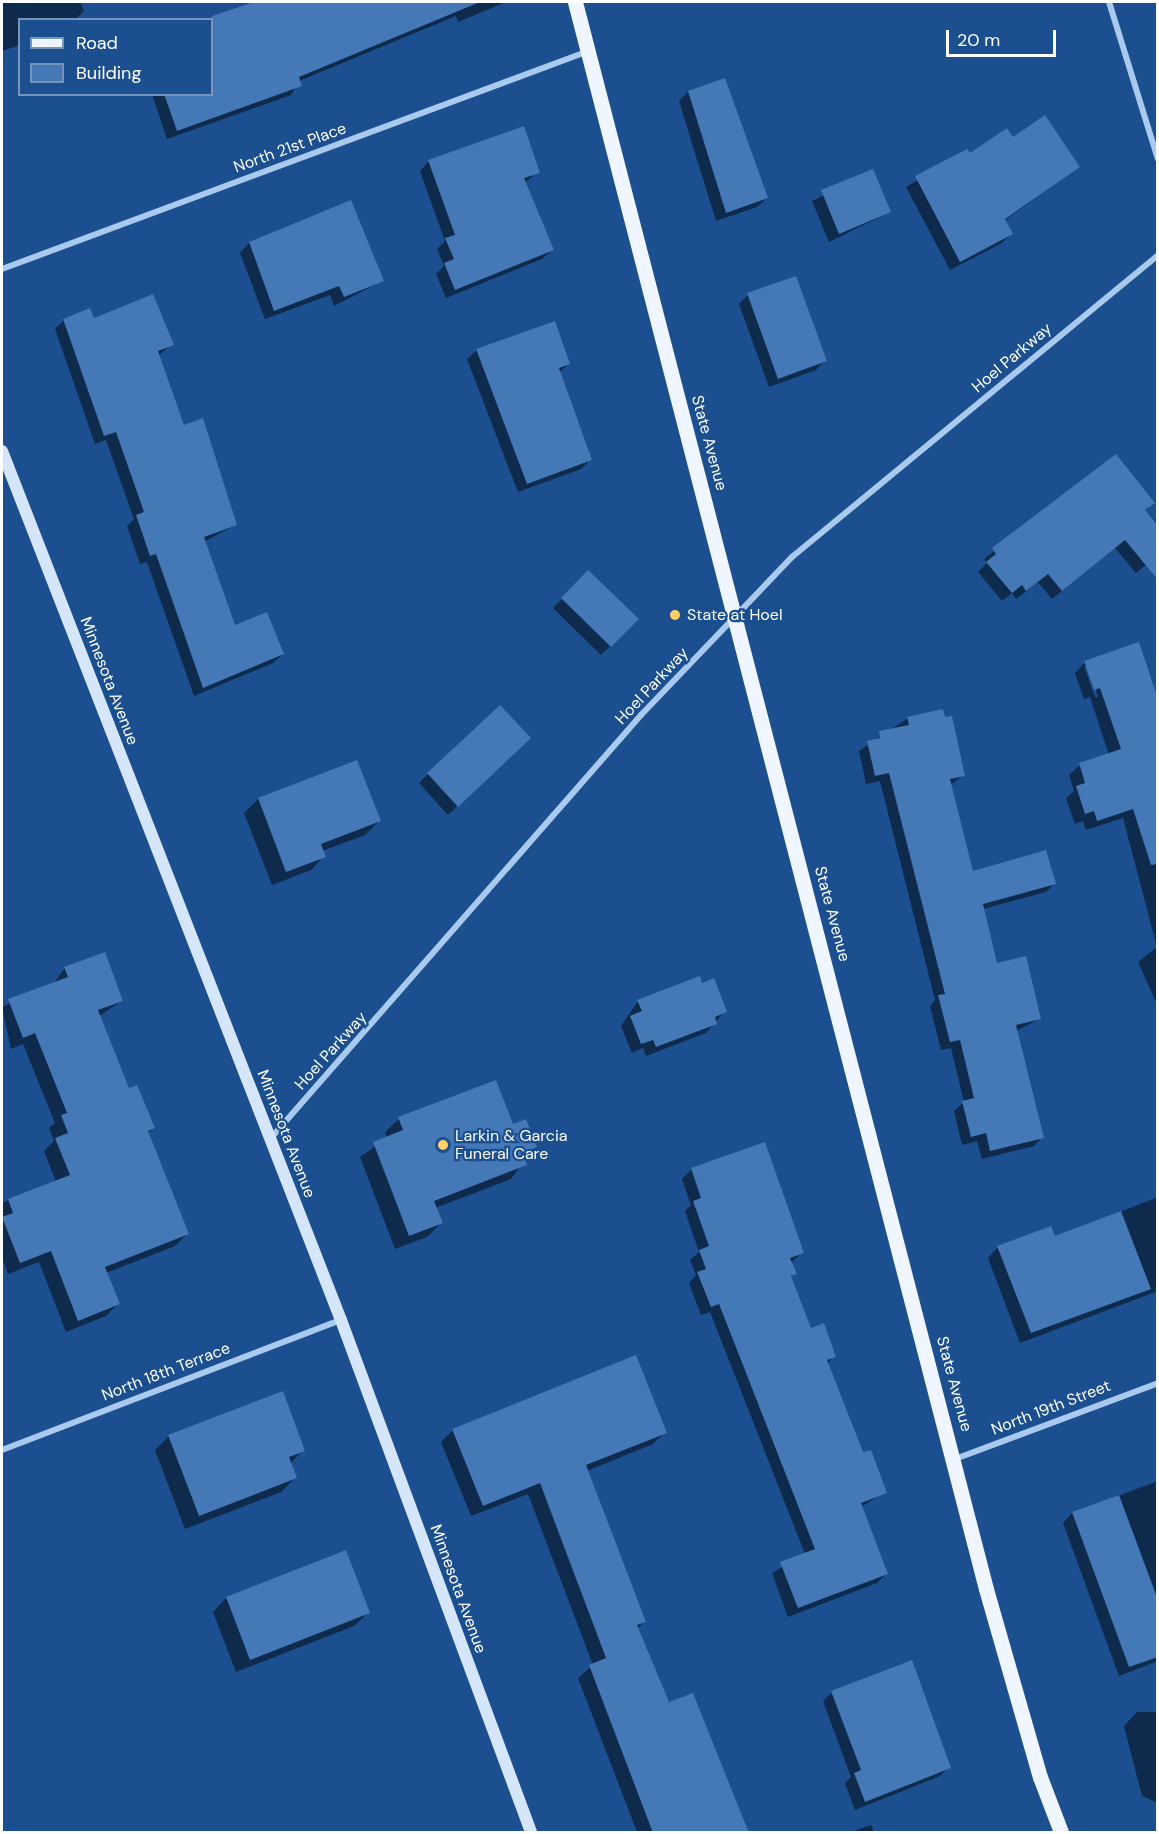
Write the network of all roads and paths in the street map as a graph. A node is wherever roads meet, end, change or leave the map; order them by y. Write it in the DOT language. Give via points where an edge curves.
graph roads {
  1 [pos="576,2"];
  2 [pos="1109,2"];
  3 [pos="588,51"];
  4 [pos="1158,159"];
  5 [pos="1158,255"];
  6 [pos="2,269"];
  7 [pos="2,451"];
  8 [pos="736,616"];
  9 [pos="270,1139"];
  10 [pos="340,1320"];
  11 [pos="1158,1383"];
  12 [pos="2,1450"];
  13 [pos="954,1459"];
  14 [pos="531,1833"];
  15 [pos="1061,1833"];
  1 -- 3 [label="main road, State Avenue"];
  2 -- 4 [label="street"];
  3 -- 6 [label="street, North 21st Place"];
  3 -- 8 [label="main road, State Avenue"];
  5 -- 8 [label="street, Hoel Parkway" via="792,557"];
  7 -- 9 [label="main road, Minnesota Avenue"];
  8 -- 9 [label="street, Hoel Parkway" via="641,715"];
  8 -- 13 [label="main road, State Avenue"];
  9 -- 10 [label="main road, Minnesota Avenue"];
  10 -- 12 [label="street, North 18th Terrace"];
  10 -- 14 [label="main road, Minnesota Avenue"];
  11 -- 13 [label="street, North 19th Street"];
  13 -- 15 [label="main road, State Avenue" via="1040,1777"];
}
